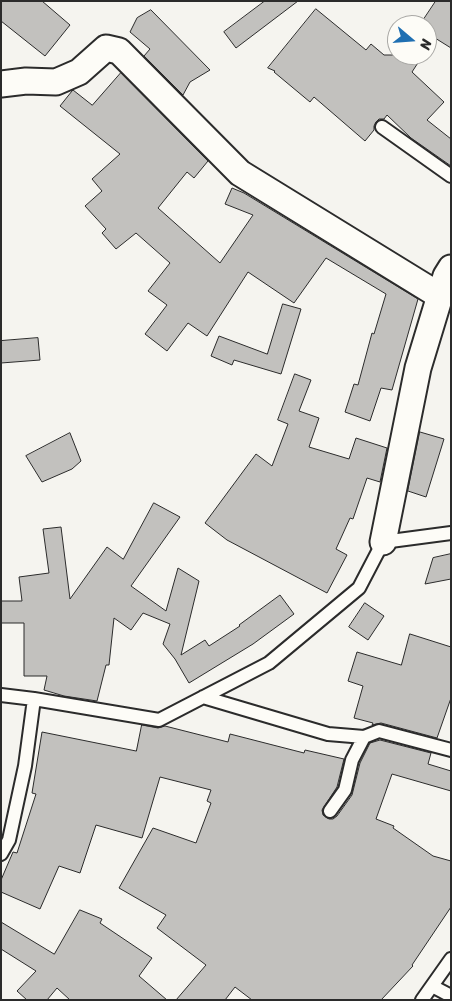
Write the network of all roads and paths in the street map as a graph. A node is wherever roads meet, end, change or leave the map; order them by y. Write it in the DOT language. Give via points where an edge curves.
graph roads {
  1 [pos="1,84"];
  2 [pos="382,127"];
  3 [pos="451,176"];
  4 [pos="451,268"];
  5 [pos="440,296"];
  6 [pos="451,533"];
  7 [pos="383,542"];
  8 [pos="1,695"];
  9 [pos="203,697"];
  10 [pos="34,698"];
  11 [pos="364,737"];
  12 [pos="451,750"];
  13 [pos="330,811"];
  14 [pos="1,854"];
  15 [pos="451,959"];
  16 [pos="432,986"];
  17 [pos="451,996"];
  18 [pos="422,1000"];
  1 -- 5 [label="street" via="56,82 79,72 106,48 119,51 240,173"];
  2 -- 3 [label="lane"];
  4 -- 5 [label="street"];
  5 -- 7 [label="street" via="418,368"];
  6 -- 7 [label="lane"];
  7 -- 9 [label="lane" via="359,588 269,663"];
  8 -- 10 [label="lane"];
  9 -- 10 [label="lane" via="159,720"];
  9 -- 11 [label="lane" via="328,734"];
  10 -- 14 [label="lane" via="25,766 9,840"];
  11 -- 12 [label="lane" via="380,731"];
  11 -- 13 [label="lane" via="352,760 344,790"];
  15 -- 16 [label="lane"];
  16 -- 17 [label="lane"];
  16 -- 18 [label="lane"];
}
